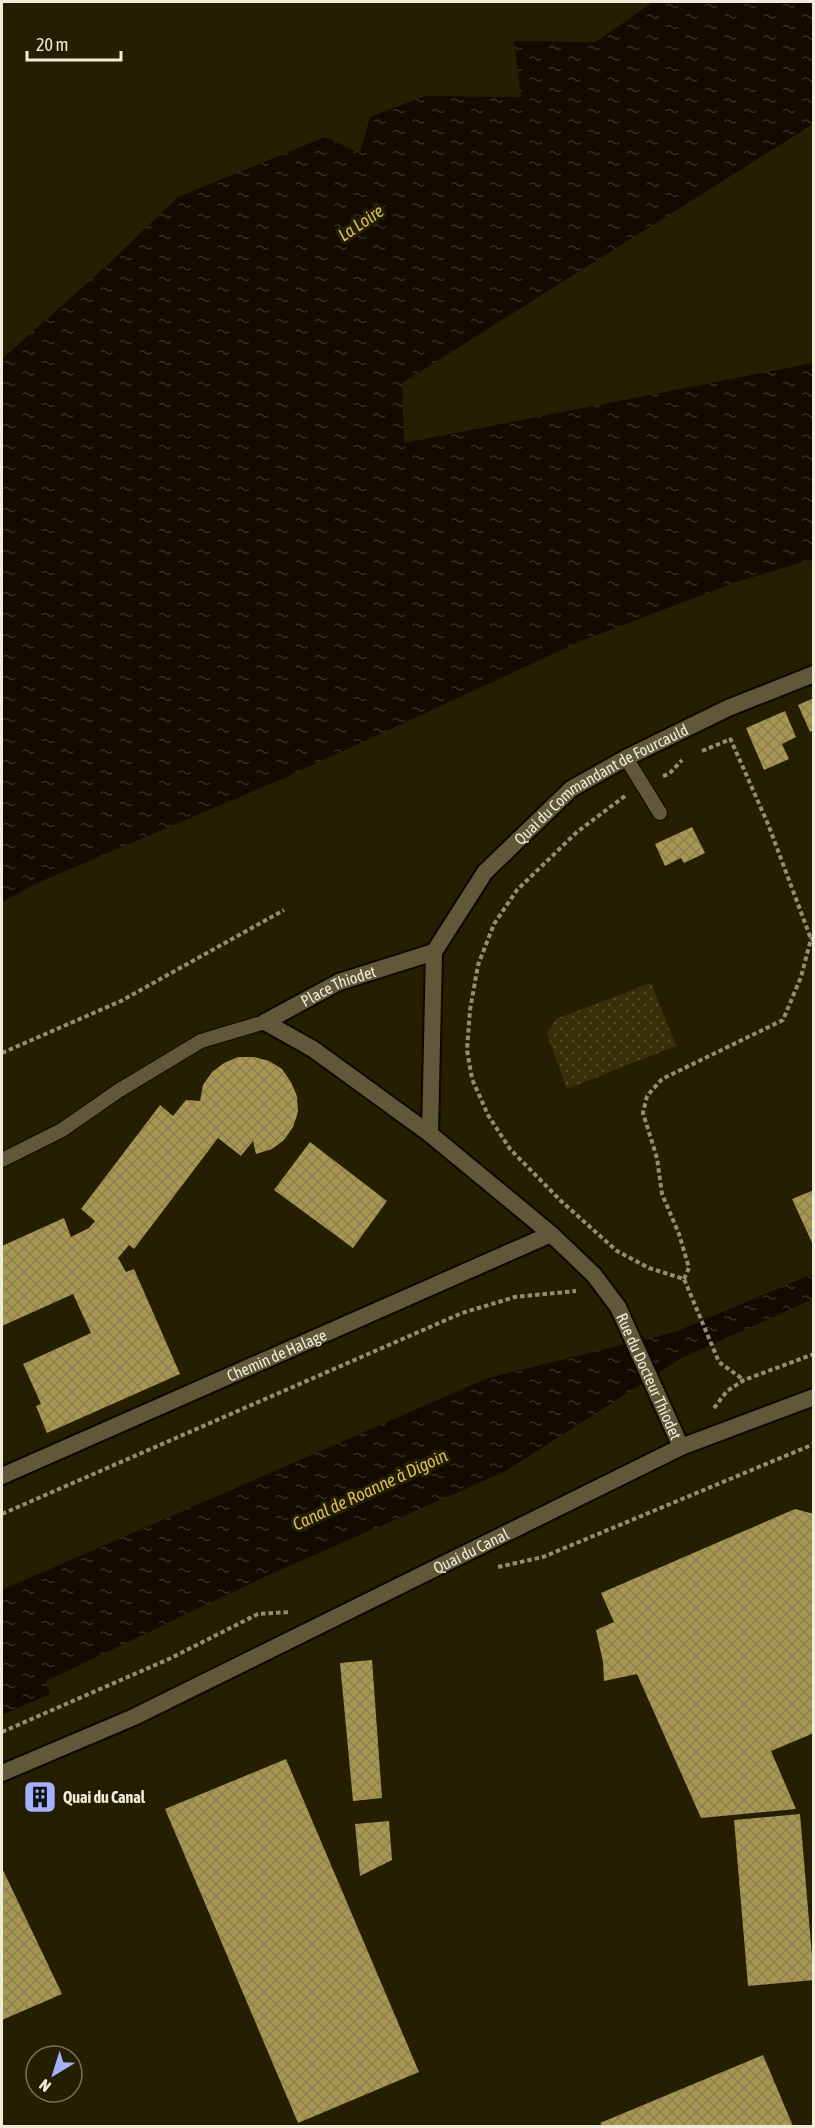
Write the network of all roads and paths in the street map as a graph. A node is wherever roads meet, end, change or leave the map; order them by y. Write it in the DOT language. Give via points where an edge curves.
graph roads {
  1 [pos="813,674"];
  2 [pos="715,715"];
  3 [pos="731,739"];
  4 [pos="693,755"];
  5 [pos="626,758"];
  6 [pos="683,759"];
  7 [pos="641,784"];
  8 [pos="660,813"];
  9 [pos="284,910"];
  10 [pos="812,939"];
  11 [pos="434,952"];
  12 [pos="265,1022"];
  13 [pos="2,1053"];
  14 [pos="429,1134"];
  15 [pos="2,1160"];
  16 [pos="551,1234"];
  17 [pos="594,1275"];
  18 [pos="684,1279"];
  19 [pos="813,1354"];
  20 [pos="744,1380"];
  21 [pos="813,1397"];
  22 [pos="709,1414"];
  23 [pos="813,1444"];
  24 [pos="681,1447"];
  25 [pos="2,1476"];
  26 [pos="2,1514"];
  27 [pos="487,1569"];
  28 [pos="296,1611"];
  29 [pos="2,1732"];
  30 [pos="2,1773"];
  1 -- 2 [label="street, Quai du Commandant de Fourcauld"];
  2 -- 3 [label="path"];
  2 -- 5 [label="street, Quai du Commandant de Fourcauld"];
  3 -- 4 [label="path"];
  3 -- 10 [label="path"];
  5 -- 7 [label="lane"];
  5 -- 11 [label="street, Quai du Commandant de Fourcauld" via="571,789 485,872"];
  6 -- 7 [label="path" via="669,774"];
  7 -- 8 [label="lane"];
  7 -- 18 [label="path" via="577,832 517,890 494,924 478,965 467,1050 472,1079 488,1115 510,1149 617,1251 649,1268"];
  9 -- 13 [label="path" via="121,1001"];
  10 -- 18 [label="path" via="783,1020 662,1079 647,1095 642,1113 657,1158 662,1194 689,1268"];
  11 -- 12 [label="street, Place Thiodet" via="339,982"];
  11 -- 14 [label="street"];
  12 -- 14 [label="street" via="313,1048"];
  12 -- 15 [label="lane" via="201,1041 62,1130"];
  14 -- 16 [label="street"];
  16 -- 17 [label="street"];
  16 -- 25 [label="street, Chemin de Halage"];
  17 -- 24 [label="street, Rue du Docteur Thiodet" via="618,1307"];
  17 -- 26 [label="path" via="575,1292 515,1297 462,1313"];
  18 -- 20 [label="path" via="719,1362"];
  19 -- 20 [label="path"];
  20 -- 22 [label="path" via="728,1391"];
  21 -- 24 [label="street, Quai du Canal"];
  23 -- 27 [label="path" via="543,1557"];
  24 -- 30 [label="street, Quai du Canal" via="134,1717"];
  28 -- 29 [label="path" via="258,1614 169,1659"];
}
